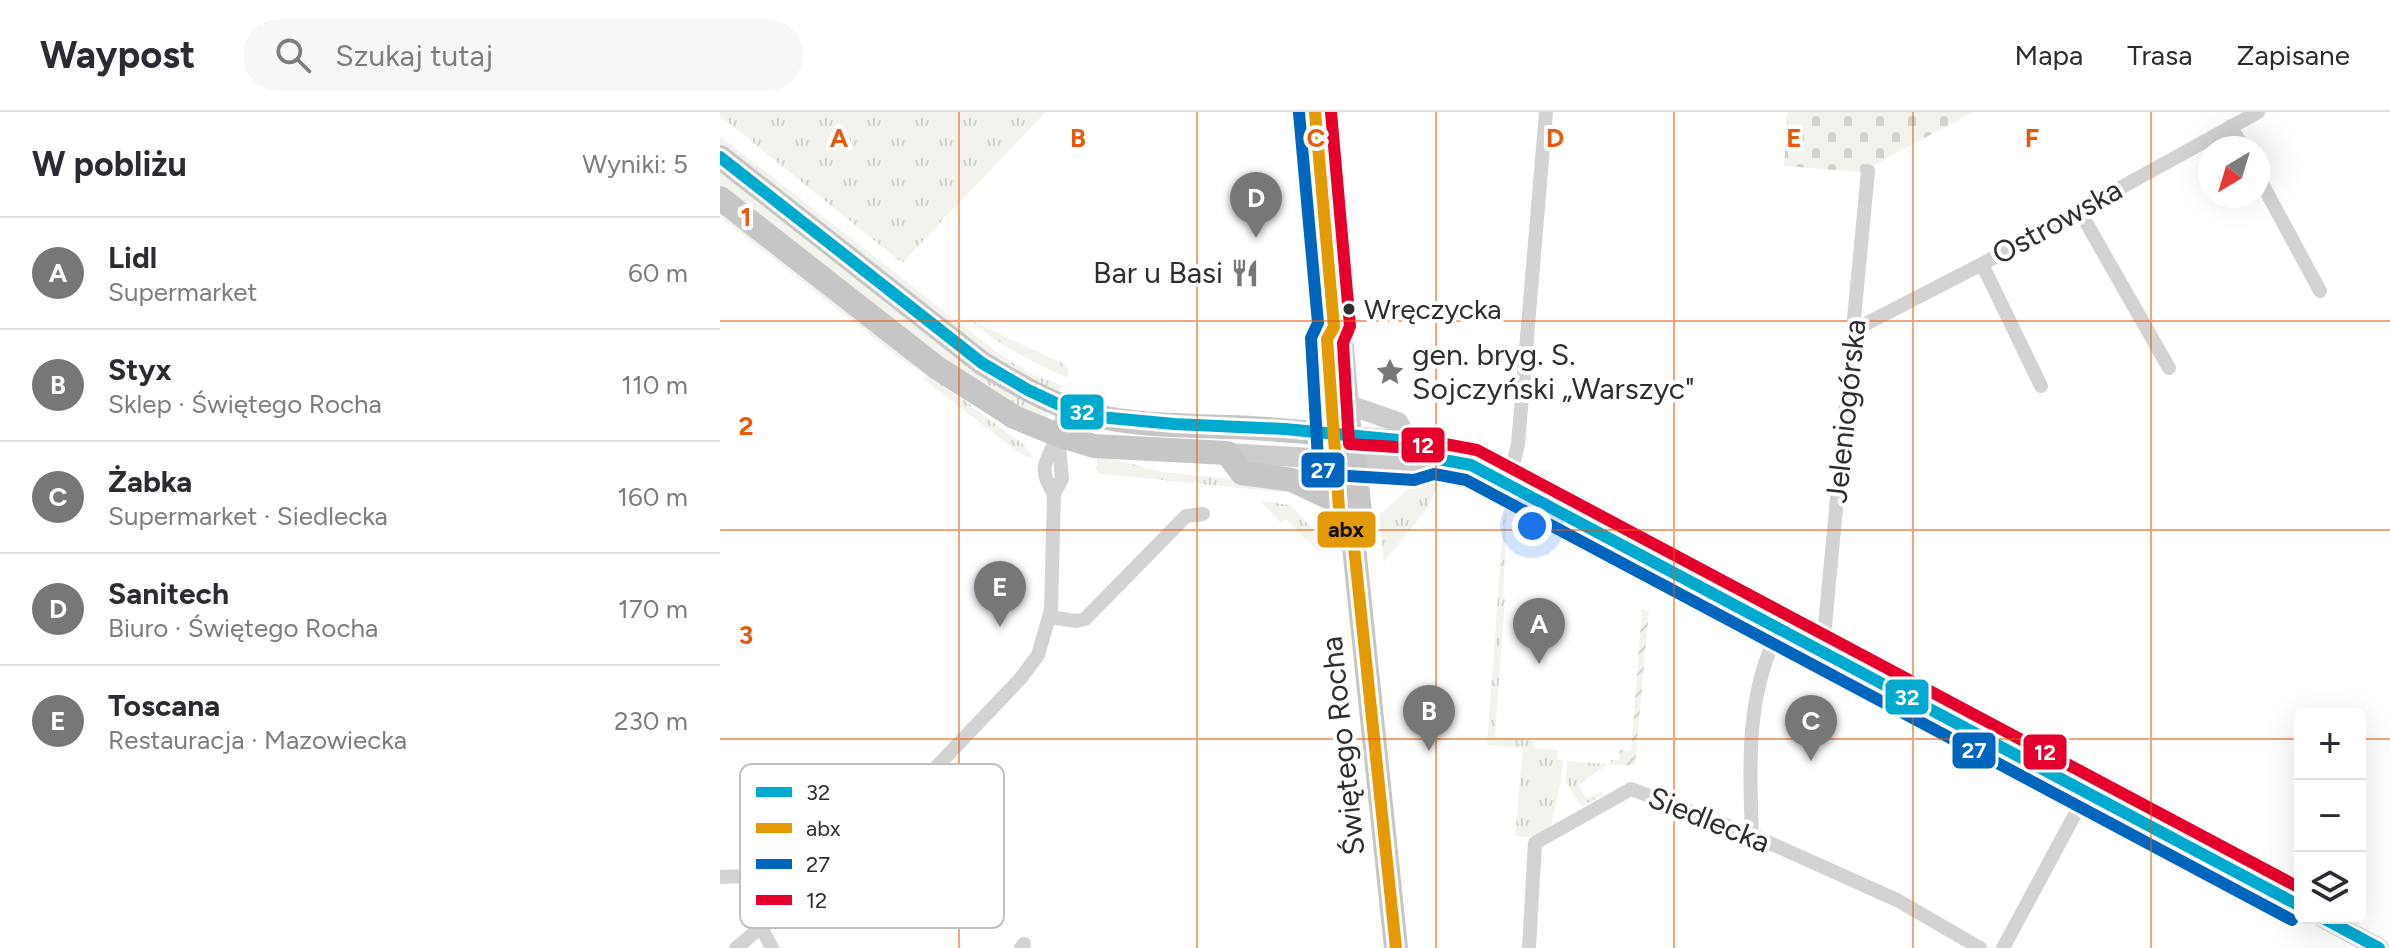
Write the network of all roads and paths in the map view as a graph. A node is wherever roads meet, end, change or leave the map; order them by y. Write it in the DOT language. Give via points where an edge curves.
graph roads {
  1 [pos="1315,112"];
  2 [pos="1546,112"];
  3 [pos="2258,112"];
  4 [pos="2231,126"];
  5 [pos="2236,136"];
  6 [pos="720,157"];
  7 [pos="1868,171"];
  8 [pos="720,198"];
  9 [pos="2270,198"];
  10 [pos="2079,210"];
  11 [pos="1982,264"];
  12 [pos="2320,291"];
  13 [pos="1334,327"];
  14 [pos="1854,330"];
  15 [pos="2169,368"];
  16 [pos="2041,386"];
  17 [pos="1349,405"];
  18 [pos="1064,407"];
  19 [pos="1058,435"];
  20 [pos="1409,441"];
  21 [pos="1343,447"];
  22 [pos="1227,453"];
  23 [pos="1433,458"];
  24 [pos="1508,485"];
  25 [pos="1338,502"];
  26 [pos="1203,514"];
  27 [pos="1353,537"];
  28 [pos="1050,617"];
  29 [pos="1780,629"];
  30 [pos="1818,649"];
  31 [pos="939,764"];
  32 [pos="2087,792"];
  33 [pos="1752,835"];
  34 [pos="740,876"];
  35 [pos="720,877"];
  36 [pos="2294,903"];
  37 [pos="2334,924"];
  38 [pos="760,928"];
  39 [pos="762,928"];
  40 [pos="736,948"];
  41 [pos="772,948"];
  42 [pos="1396,948"];
  43 [pos="1529,948"];
  44 [pos="1980,948"];
  45 [pos="2003,948"];
  46 [pos="2379,948"];
  1 -- 13 [label="main road, Świętego Rocha"];
  2 -- 24 [label="street" via="1518,444"];
  3 -- 4 [label="street, Ostrowska"];
  4 -- 5 [label="street"];
  4 -- 10 [label="street, Ostrowska"];
  6 -- 18 [label="main road" via="982,363"];
  7 -- 14 [label="street, Jeleniogórska"];
  8 -- 19 [label="main road" via="936,367 992,405"];
  9 -- 12 [label="street"];
  10 -- 11 [label="street, Ostrowska"];
  10 -- 15 [label="street"];
  11 -- 14 [label="street, Ostrowska"];
  11 -- 16 [label="street"];
  13 -- 17 [label="main road, Świętego Rocha" via="1343,338"];
  13 -- 21 [label="main road, Świętego Rocha" via="1327,339"];
  14 -- 30 [label="street, Jeleniogórska" via="1824,638"];
  17 -- 20 [label="main road" via="1398,422"];
  17 -- 21 [label="main road, Świętego Rocha"];
  18 -- 19 [label="street"];
  18 -- 21 [label="main road" via="1099,417"];
  19 -- 22 [label="main road" via="1094,446"];
  19 -- 28 [label="street" via="1062,479 1054,494"];
  20 -- 21 [label="main road"];
  20 -- 23 [label="main road"];
  21 -- 22 [label="main road"];
  21 -- 23 [label="main road" via="1414,464"];
  21 -- 25 [label="main road, Świętego Rocha"];
  21 -- 27 [label="main road, Świętego Rocha" via="1361,522"];
  22 -- 25 [label="main road" via="1242,473 1292,480"];
  23 -- 24 [label="main road" via="1471,465"];
  24 -- 29 [label="main road"];
  25 -- 27 [label="main road, Świętego Rocha" via="1340,523"];
  26 -- 28 [label="street" via="1186,516 1085,619"];
  27 -- 42 [label="main road, Świętego Rocha"];
  28 -- 31 [label="street" via="1038,655 1020,679"];
  29 -- 30 [label="main road"];
  29 -- 33 [label="street" via="1762,668 1749,757"];
  30 -- 32 [label="main road"];
  32 -- 36 [label="main road"];
  32 -- 45 [label="street"];
  33 -- 43 [label="street, Siedlecka" via="1631,789 1535,843"];
  33 -- 44 [label="street, Siedlecka" via="1897,900"];
  34 -- 35 [label="street"];
  37 -- 46 [label="main road"];
  38 -- 40 [label="street"];
  39 -- 41 [label="street"];
}
